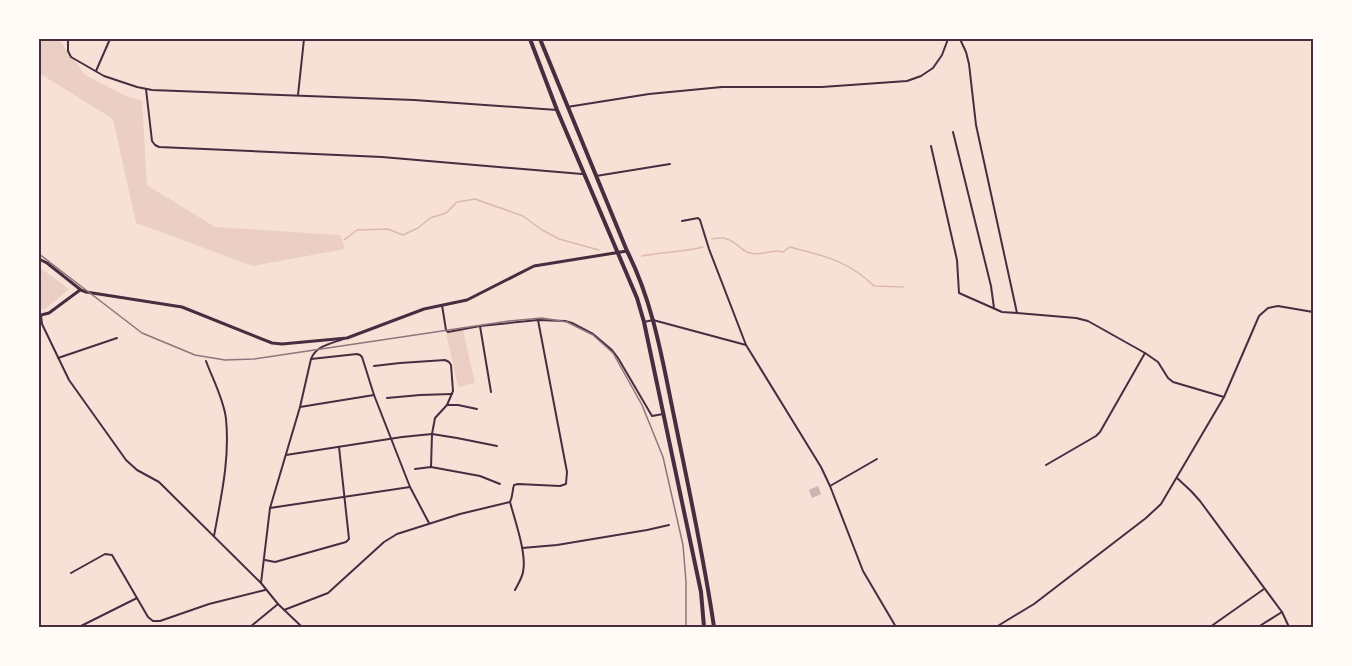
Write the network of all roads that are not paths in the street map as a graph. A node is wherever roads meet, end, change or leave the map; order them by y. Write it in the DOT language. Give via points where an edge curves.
graph roads {
  1 [pos="68,39"];
  2 [pos="110,39"];
  3 [pos="304,39"];
  4 [pos="530,39"];
  5 [pos="540,39"];
  6 [pos="948,39"];
  7 [pos="960,39"];
  8 [pos="96,71"];
  9 [pos="146,89"];
  10 [pos="298,95"];
  11 [pos="567,106"];
  12 [pos="557,110"];
  13 [pos="953,132"];
  14 [pos="931,146"];
  15 [pos="670,164"];
  16 [pos="584,174"];
  17 [pos="596,176"];
  18 [pos="682,222"];
  19 [pos="627,251"];
  20 [pos="617,253"];
  21 [pos="39,259"];
  22 [pos="73,284"];
  23 [pos="81,290"];
  24 [pos="70,297"];
  25 [pos="442,305"];
  26 [pos="994,309"];
  27 [pos="1313,312"];
  28 [pos="1017,313"];
  29 [pos="40,315"];
  30 [pos="538,320"];
  31 [pos="653,320"];
  32 [pos="644,322"];
  33 [pos="41,325"];
  34 [pos="480,326"];
  35 [pos="117,338"];
  36 [pos="347,338"];
  37 [pos="746,345"];
  38 [pos="1145,353"];
  39 [pos="58,358"];
  40 [pos="311,359"];
  41 [pos="206,361"];
  42 [pos="374,366"];
  43 [pos="663,367"];
  44 [pos="654,369"];
  45 [pos="491,392"];
  46 [pos="374,394"];
  47 [pos="452,394"];
  48 [pos="1224,397"];
  49 [pos="387,398"];
  50 [pos="447,405"];
  51 [pos="300,407"];
  52 [pos="477,409"];
  53 [pos="663,414"];
  54 [pos="432,434"];
  55 [pos="391,438"];
  56 [pos="339,447"];
  57 [pos="497,447"];
  58 [pos="286,455"];
  59 [pos="877,459"];
  60 [pos="1046,465"];
  61 [pos="431,467"];
  62 [pos="415,469"];
  63 [pos="1177,478"];
  64 [pos="500,484"];
  65 [pos="830,486"];
  66 [pos="410,487"];
  67 [pos="344,497"];
  68 [pos="510,502"];
  69 [pos="270,508"];
  70 [pos="429,523"];
  71 [pos="669,525"];
  72 [pos="214,536"];
  73 [pos="522,548"];
  74 [pos="265,560"];
  75 [pos="71,573"];
  76 [pos="261,583"];
  77 [pos="1264,588"];
  78 [pos="265,590"];
  79 [pos="515,590"];
  80 [pos="137,598"];
  81 [pos="278,604"];
  82 [pos="284,610"];
  83 [pos="1282,612"];
  84 [pos="79,627"];
  85 [pos="249,627"];
  86 [pos="303,627"];
  87 [pos="704,627"];
  88 [pos="714,627"];
  89 [pos="896,627"];
  90 [pos="996,627"];
  91 [pos="1210,627"];
  92 [pos="1258,627"];
  93 [pos="1290,627"];
  1 -- 8 [label="street" via="71,57"];
  2 -- 8 [label="street"];
  3 -- 10 [label="street"];
  4 -- 12 [label="main road"];
  5 -- 11 [label="main road"];
  6 -- 11 [label="street" via="933,68 907,81 822,87 722,87"];
  7 -- 28 [label="street" via="969,64 976,125"];
  8 -- 9 [label="street"];
  9 -- 10 [label="street"];
  9 -- 16 [label="street" via="152,141 159,147 382,157"];
  10 -- 12 [label="street"];
  11 -- 17 [label="main road"];
  12 -- 16 [label="main road"];
  13 -- 26 [label="street"];
  14 -- 26 [label="street" via="957,262 959,293"];
  15 -- 17 [label="street"];
  16 -- 20 [label="main road"];
  17 -- 19 [label="main road"];
  18 -- 37 [label="street" via="700,220"];
  19 -- 20 [label="street"];
  19 -- 31 [label="main road"];
  20 -- 25 [label="street" via="534,266 475,297"];
  20 -- 32 [label="main road"];
  21 -- 22 [label="street"];
  22 -- 23 [label="street"];
  22 -- 24 [label="street"];
  23 -- 24 [label="street"];
  23 -- 36 [label="street" via="183,308 272,343"];
  24 -- 29 [label="street"];
  25 -- 34 [label="street" via="448,332"];
  25 -- 36 [label="street"];
  26 -- 28 [label="street"];
  27 -- 48 [label="street" via="1278,306 1259,316"];
  28 -- 38 [label="street" via="1082,319"];
  29 -- 33 [label="street"];
  30 -- 34 [label="street"];
  30 -- 53 [label="street" via="572,323 602,340 618,358 652,416"];
  30 -- 68 [label="street" via="568,481 560,486 514,485"];
  31 -- 32 [label="street"];
  31 -- 37 [label="street"];
  31 -- 43 [label="main road"];
  32 -- 44 [label="main road"];
  33 -- 39 [label="street"];
  34 -- 45 [label="street"];
  35 -- 39 [label="street"];
  36 -- 40 [label="street" via="320,348"];
  37 -- 65 [label="street"];
  38 -- 48 [label="street" via="1158,362 1173,382"];
  38 -- 60 [label="street" via="1100,432"];
  39 -- 72 [label="street" via="69,380 126,460 159,482"];
  40 -- 46 [label="street" via="360,355"];
  40 -- 51 [label="street"];
  41 -- 72 [label="street" via="226,417 226,462"];
  42 -- 47 [label="street" via="445,360 451,365"];
  43 -- 44 [label="main road"];
  43 -- 88 [label="main road"];
  44 -- 53 [label="main road"];
  46 -- 51 [label="street"];
  46 -- 55 [label="street"];
  47 -- 49 [label="street"];
  47 -- 50 [label="street"];
  48 -- 63 [label="street"];
  50 -- 52 [label="street"];
  50 -- 54 [label="street" via="435,418"];
  51 -- 58 [label="street"];
  53 -- 87 [label="main road" via="701,592"];
  54 -- 55 [label="street"];
  54 -- 57 [label="street"];
  54 -- 61 [label="street"];
  55 -- 56 [label="street"];
  55 -- 66 [label="street"];
  56 -- 58 [label="street"];
  56 -- 67 [label="street"];
  58 -- 69 [label="street"];
  59 -- 65 [label="street"];
  61 -- 62 [label="street"];
  61 -- 64 [label="street"];
  63 -- 77 [label="street" via="1200,501"];
  63 -- 90 [label="street" via="1161,504 1146,518 1034,604"];
  65 -- 89 [label="street" via="863,571"];
  66 -- 67 [label="street"];
  66 -- 70 [label="street"];
  67 -- 69 [label="street"];
  67 -- 74 [label="street" via="350,539 275,562"];
  68 -- 70 [label="street"];
  68 -- 73 [label="street"];
  69 -- 74 [label="street"];
  70 -- 82 [label="street" via="389,538 328,593"];
  71 -- 73 [label="street"];
  72 -- 76 [label="street"];
  73 -- 79 [label="street" via="523,574"];
  74 -- 76 [label="street"];
  75 -- 80 [label="street" via="105,554 112,555"];
  76 -- 78 [label="street"];
  77 -- 83 [label="street"];
  77 -- 91 [label="street"];
  78 -- 80 [label="street" via="160,621 148,617"];
  78 -- 81 [label="street"];
  80 -- 84 [label="street"];
  81 -- 82 [label="street"];
  81 -- 85 [label="street"];
  82 -- 86 [label="street"];
  83 -- 92 [label="street"];
  83 -- 93 [label="street"];
}
